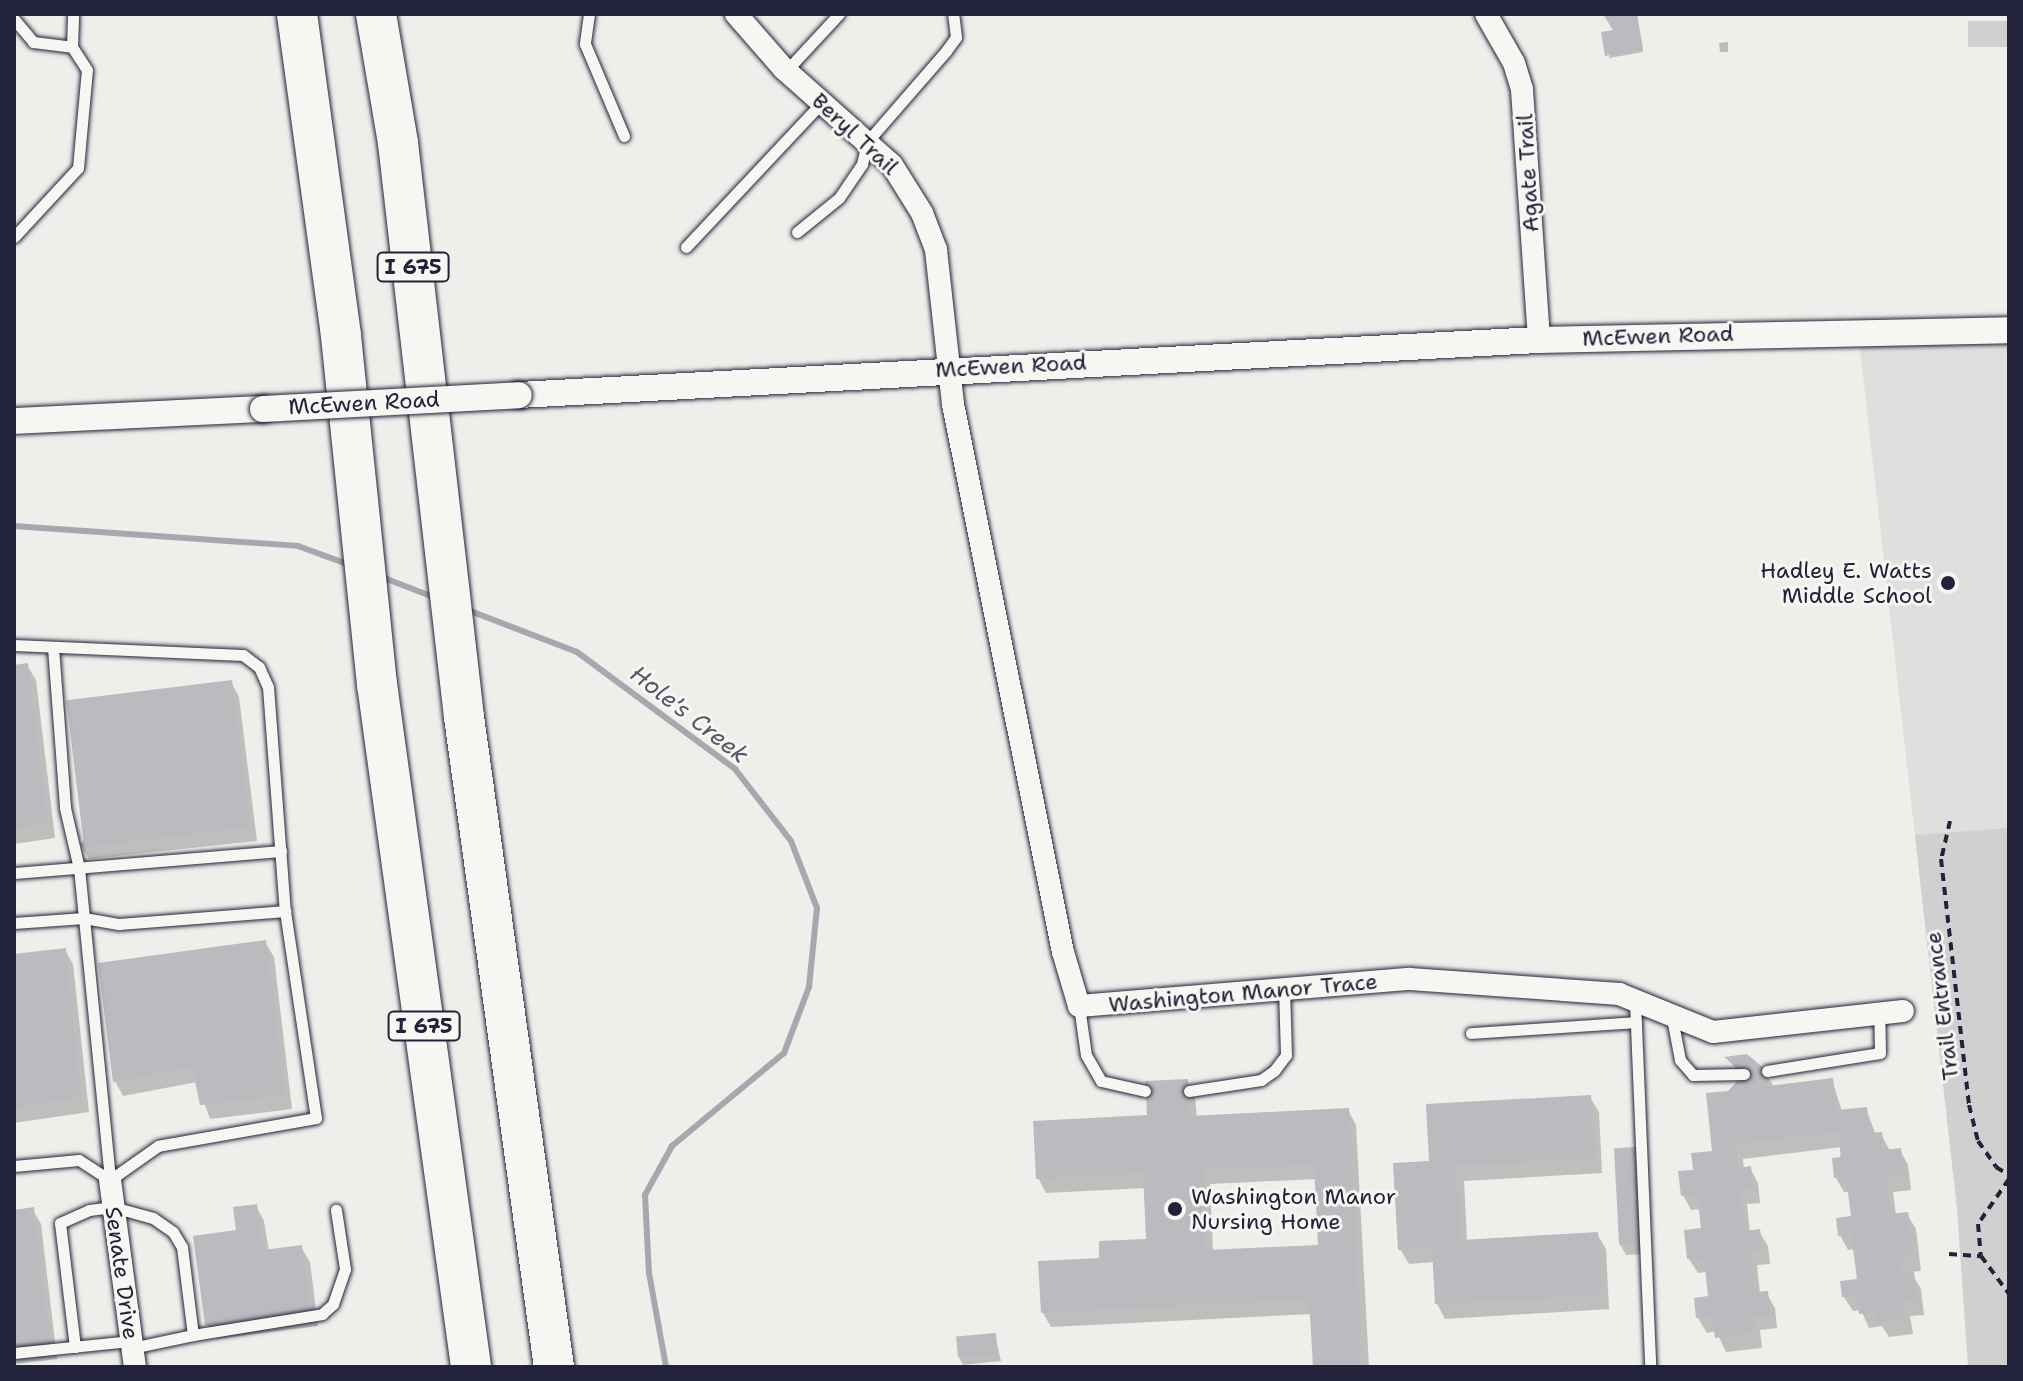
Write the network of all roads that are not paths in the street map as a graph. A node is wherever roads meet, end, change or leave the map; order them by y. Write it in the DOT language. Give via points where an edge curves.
graph roads {
  1 [pos="73,14"];
  2 [pos="297,14"];
  3 [pos="376,14"];
  4 [pos="589,14"];
  5 [pos="736,14"];
  6 [pos="839,14"];
  7 [pos="953,14"];
  8 [pos="1486,14"];
  9 [pos="14,19"];
  10 [pos="72,47"];
  11 [pos="786,71"];
  12 [pos="822,102"];
  13 [pos="624,136"];
  14 [pos="867,142"];
  15 [pos="797,232"];
  16 [pos="14,237"];
  17 [pos="686,247"];
  18 [pos="2009,330"];
  19 [pos="1539,340"];
  20 [pos="950,369"];
  21 [pos="14,421"];
  22 [pos="14,645"];
  23 [pos="53,647"];
  24 [pos="281,851"];
  25 [pos="79,868"];
  26 [pos="14,873"];
  27 [pos="285,911"];
  28 [pos="84,918"];
  29 [pos="14,923"];
  30 [pos="1284,989"];
  31 [pos="1079,1006"];
  32 [pos="1903,1011"];
  33 [pos="1636,1012"];
  34 [pos="1879,1014"];
  35 [pos="1672,1018"];
  36 [pos="1471,1033"];
  37 [pos="1767,1071"];
  38 [pos="1744,1074"];
  39 [pos="1145,1091"];
  40 [pos="1189,1091"];
  41 [pos="14,1166"];
  42 [pos="110,1180"];
  43 [pos="113,1207"];
  44 [pos="336,1210"];
  45 [pos="193,1335"];
  46 [pos="75,1347"];
  47 [pos="133,1352"];
  48 [pos="14,1353"];
  49 [pos="471,1367"];
  50 [pos="554,1367"];
  51 [pos="1650,1367"];
  1 -- 10 [label="lane"];
  2 -- 49 [label="highway, I 675" via="316,131 377,684"];
  3 -- 50 [label="highway, I 675" via="400,159 464,717"];
  4 -- 13 [label="lane" via="585,44"];
  5 -- 11 [label="street, Beryl Trail"];
  6 -- 11 [label="lane"];
  7 -- 14 [label="lane" via="956,37"];
  8 -- 19 [label="street, Agate Trail" via="1514,63 1522,90"];
  9 -- 10 [label="lane" via="33,42"];
  10 -- 16 [label="lane" via="87,70 78,168"];
  11 -- 12 [label="street, Beryl Trail"];
  12 -- 14 [label="street, Beryl Trail"];
  12 -- 17 [label="lane"];
  14 -- 15 [label="lane" via="862,164 839,198"];
  14 -- 20 [label="street, Beryl Trail" via="908,187 927,225 941,279"];
  18 -- 19 [label="street, McEwen Road"];
  19 -- 20 [label="street, McEwen Road"];
  20 -- 21 [label="street, McEwen Road, bridge"];
  20 -- 31 [label="street, Washington Manor Trace" via="1063,952"];
  22 -- 23 [label="lane"];
  23 -- 24 [label="lane" via="243,655 259,667 268,687"];
  23 -- 25 [label="lane" via="65,808"];
  24 -- 25 [label="lane"];
  24 -- 27 [label="lane"];
  25 -- 26 [label="lane"];
  25 -- 28 [label="lane"];
  27 -- 28 [label="lane" via="119,924"];
  27 -- 42 [label="lane" via="316,1118 158,1146"];
  28 -- 29 [label="lane"];
  28 -- 42 [label="lane"];
  30 -- 31 [label="street, Washington Manor Trace"];
  30 -- 33 [label="street, Washington Manor Trace" via="1410,979 1619,994"];
  30 -- 40 [label="lane" via="1286,1055 1274,1071 1261,1080"];
  31 -- 39 [label="lane" via="1086,1055 1101,1081"];
  32 -- 34 [label="street, Washington Manor Trace"];
  33 -- 35 [label="street, Washington Manor Trace"];
  33 -- 36 [label="lane"];
  33 -- 51 [label="lane"];
  34 -- 35 [label="street, Washington Manor Trace" via="1713,1032"];
  34 -- 37 [label="lane" via="1880,1053"];
  35 -- 38 [label="lane" via="1680,1060 1693,1075"];
  41 -- 42 [label="lane" via="79,1160"];
  42 -- 43 [label="street, Senate Drive"];
  43 -- 45 [label="lane" via="153,1218 173,1232 182,1247"];
  43 -- 46 [label="lane" via="89,1210 60,1223"];
  43 -- 47 [label="street, Senate Drive"];
  44 -- 45 [label="lane" via="345,1269 333,1304 322,1314"];
  45 -- 47 [label="lane"];
  46 -- 47 [label="lane"];
  46 -- 48 [label="lane"];
}
